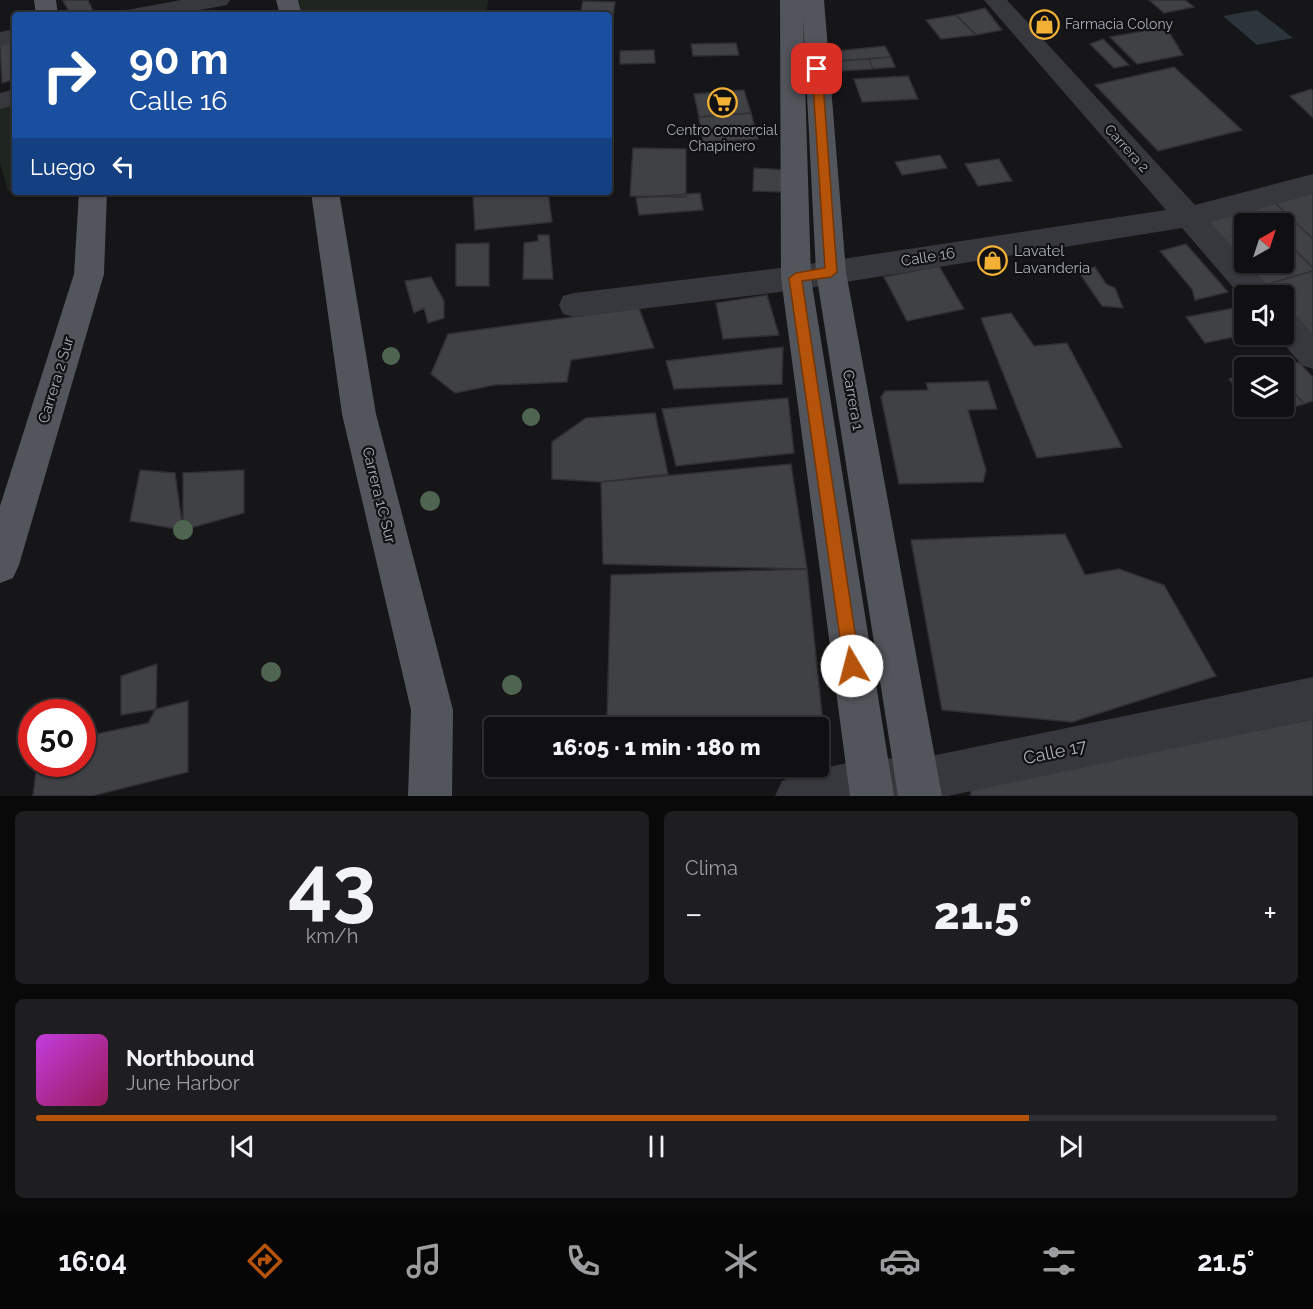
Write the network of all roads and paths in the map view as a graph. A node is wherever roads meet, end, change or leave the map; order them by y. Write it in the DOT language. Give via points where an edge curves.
graph roads {
  1 [pos="219,0"];
  2 [pos="791,0"];
  3 [pos="813,0"];
  4 [pos="995,0"];
  5 [pos="152,12"];
  6 [pos="1313,184"];
  7 [pos="93,195"];
  8 [pos="325,195"];
  9 [pos="1189,217"];
  10 [pos="831,272"];
  11 [pos="796,278"];
  12 [pos="1249,285"];
  13 [pos="574,304"];
  14 [pos="1294,334"];
  15 [pos="1313,356"];
  16 [pos="0,566"];
  17 [pos="1313,698"];
  18 [pos="870,788"];
  19 [pos="919,788"];
  20 [pos="430,796"];
  21 [pos="797,796"];
  1 -- 5 [label="street"];
  2 -- 11 [label="main road"];
  3 -- 10 [label="main road, Carrera 1"];
  4 -- 9 [label="street, Carrera 2"];
  6 -- 9 [label="street, Calle 16"];
  7 -- 16 [label="main road, Carrera 2 Sur" via="89,274"];
  8 -- 20 [label="main road, Carrera 1C Sur" via="359,414 432,710"];
  9 -- 10 [label="street, Calle 16"];
  9 -- 12 [label="street, Carrera 2"];
  10 -- 11 [label="street, Calle 16"];
  10 -- 19 [label="main road, Carrera 1"];
  11 -- 13 [label="street, Calle 16"];
  11 -- 18 [label="main road"];
  14 -- 15 [label="street"];
  17 -- 19 [label="street, Calle 17"];
  18 -- 19 [label="street, Calle 17"];
  18 -- 21 [label="street, Calle 17"];
}
